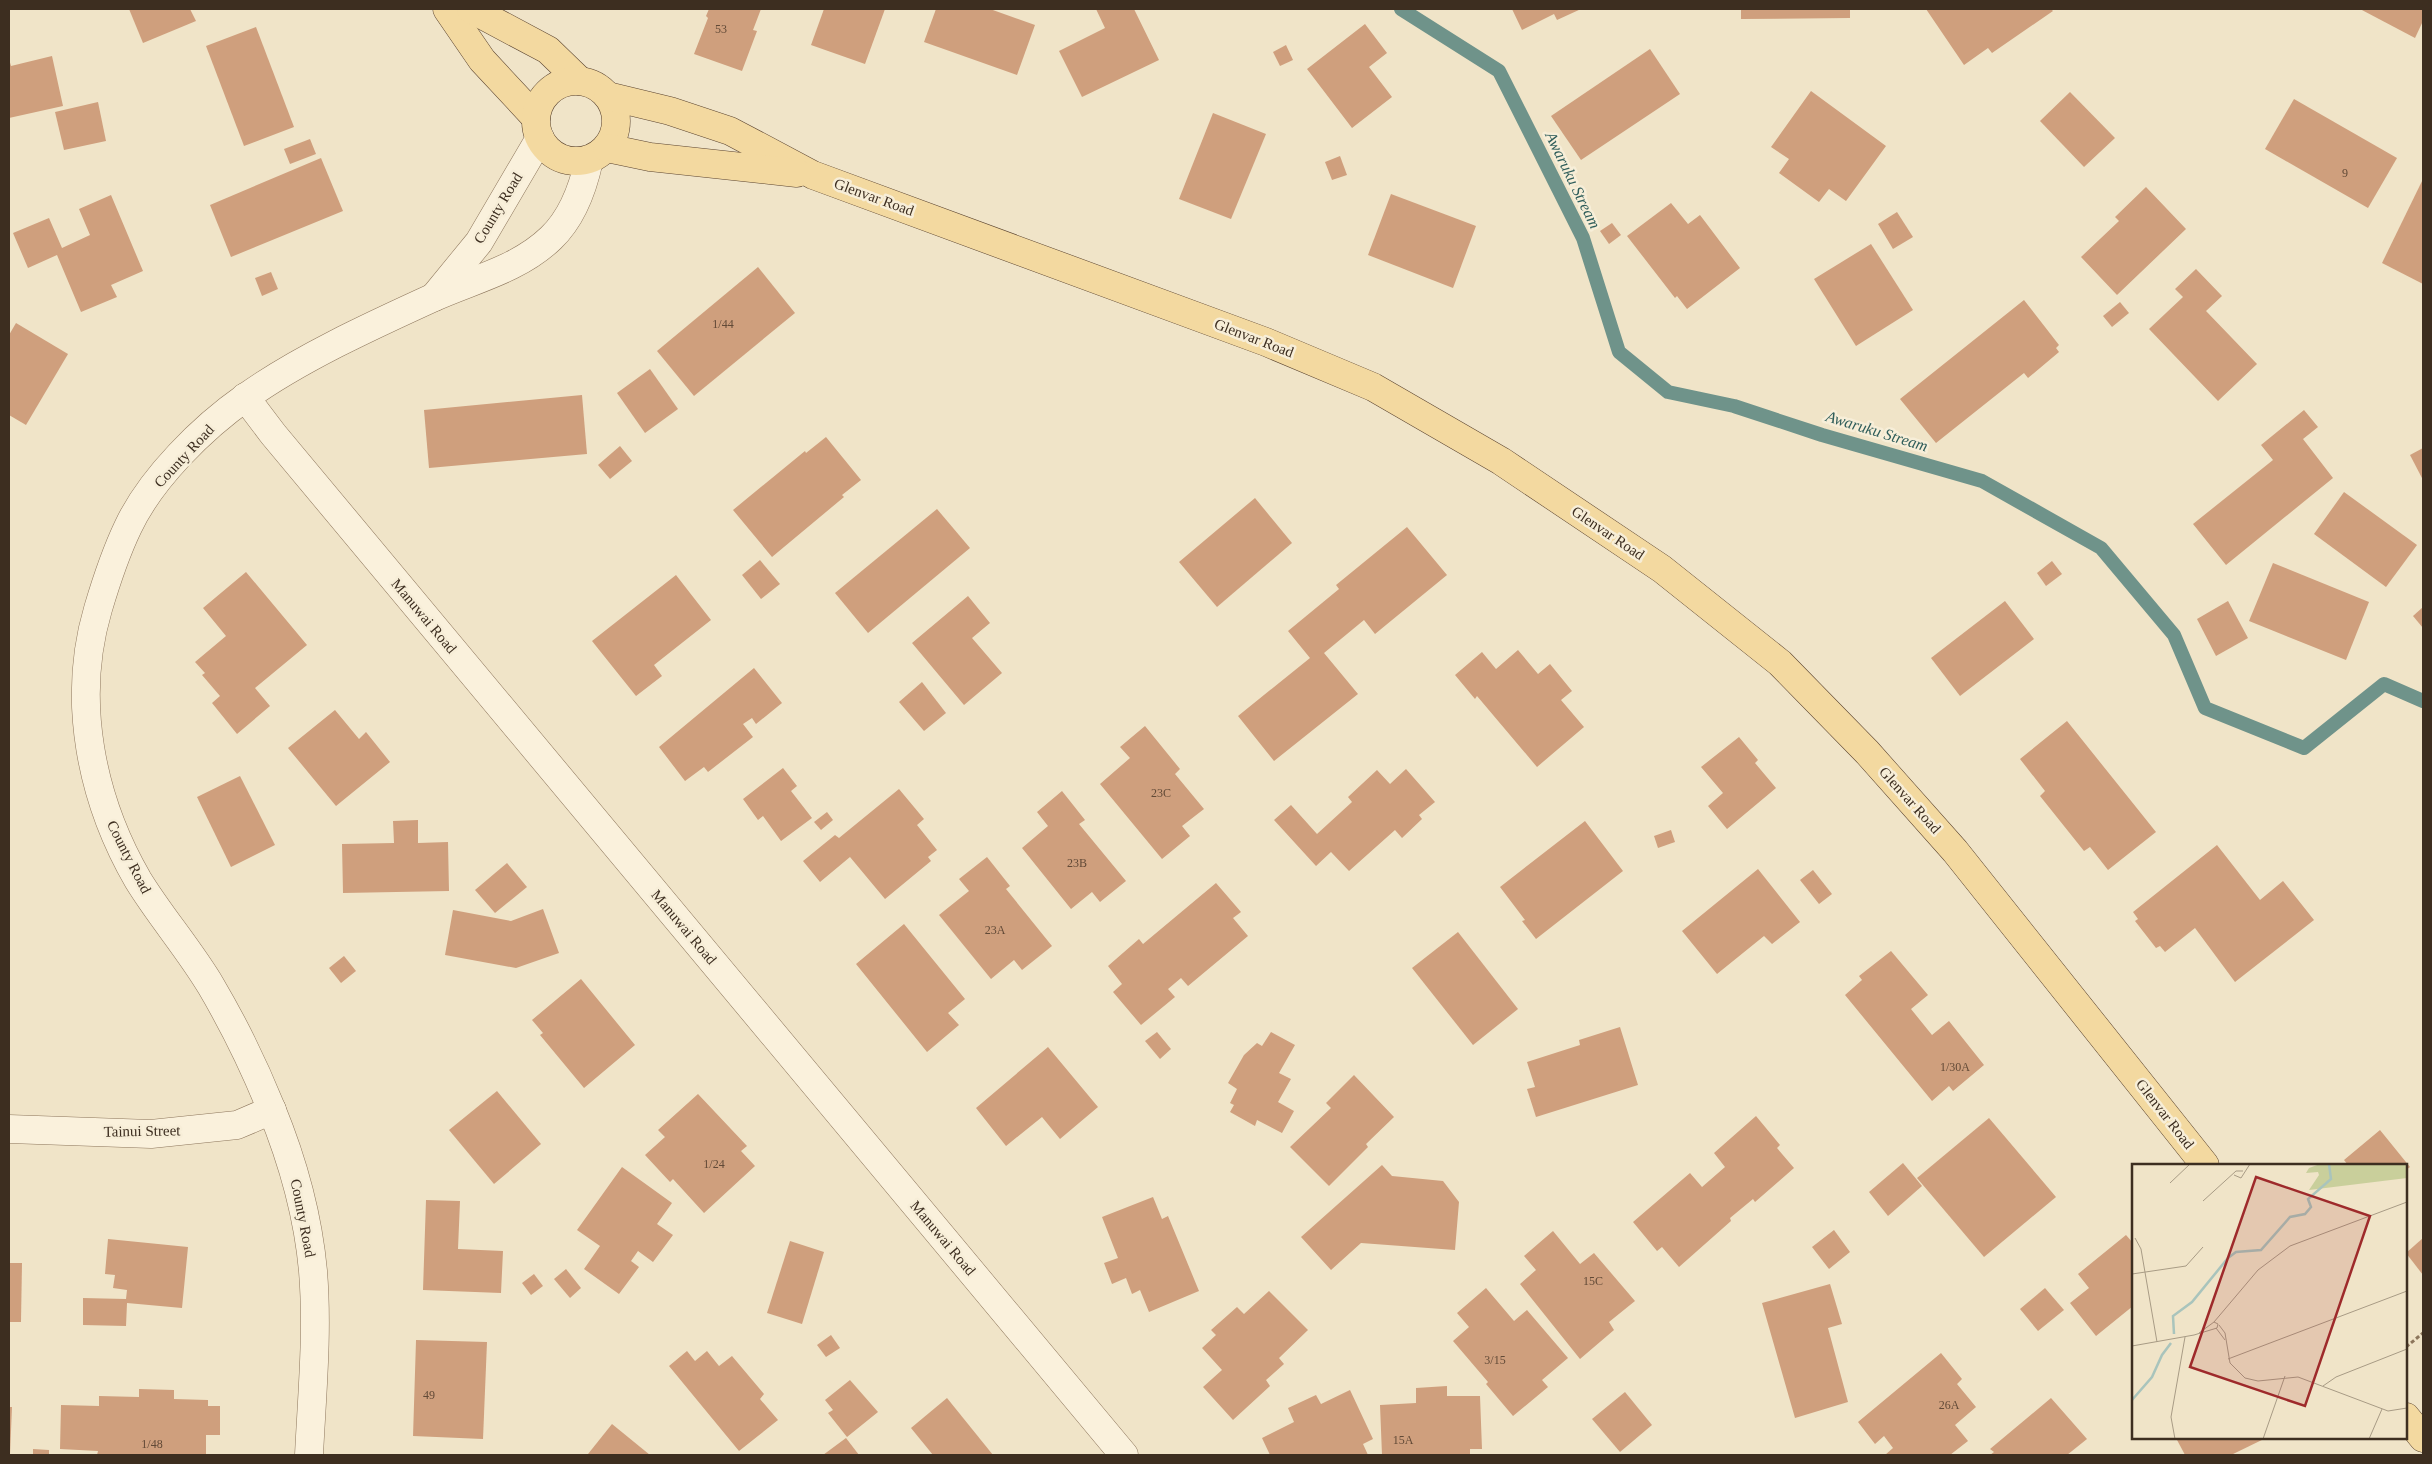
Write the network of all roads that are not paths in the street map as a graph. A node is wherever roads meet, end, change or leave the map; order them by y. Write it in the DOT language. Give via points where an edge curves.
graph roads {
  1 [pos="447,9"];
  2 [pos="471,9"];
  3 [pos="580,81"];
  4 [pos="608,96"];
  5 [pos="538,128"];
  6 [pos="598,154"];
  7 [pos="813,175"];
  8 [pos="433,298"];
  9 [pos="245,397"];
  10 [pos="272,1110"];
  11 [pos="9,1129"];
  12 [pos="2204,1164"];
  13 [pos="2407,1418"];
  14 [pos="2423,1438"];
  15 [pos="310,1455"];
  16 [pos="1124,1455"];
  1 -- 5 [label="main road, Glenvar Road" via="482,60"];
  2 -- 3 [label="main road, Glenvar Road" via="548,50"];
  3 -- 4 [label="main road, Glenvar Road" via="595,85"];
  3 -- 5 [label="main road" via="570,81 554,88 541,101"];
  4 -- 6 [label="main road" via="616,116 616,128 613,139"];
  4 -- 7 [label="main road, Glenvar Road" via="670,111 730,131"];
  5 -- 6 [label="main road, Glenvar Road" via="545,146 560,158 579,162"];
  5 -- 8 [label="street, County Road" via="479,242"];
  6 -- 7 [label="main road, Glenvar Road"];
  6 -- 8 [label="street, County Road" via="572,209 553,237 528,256 493,275"];
  7 -- 12 [label="main road, Glenvar Road" via="1266,342 1373,387 1501,461 1662,569 1780,663 1866,752 1955,851"];
  8 -- 9 [label="street, County Road" via="303,362"];
  9 -- 10 [label="street, County Road" via="197,437 162,474 129,524 97,611 87,664 87,718 94,777 113,831 138,880 209,983 243,1044"];
  9 -- 16 [label="street, Manuwai Road" via="279,442"];
  10 -- 11 [label="street, Tainui Street" via="237,1125 151,1134"];
  10 -- 15 [label="street, County Road" via="298,1183 313,1268 315,1346"];
  13 -- 14 [label="main road"];
}
